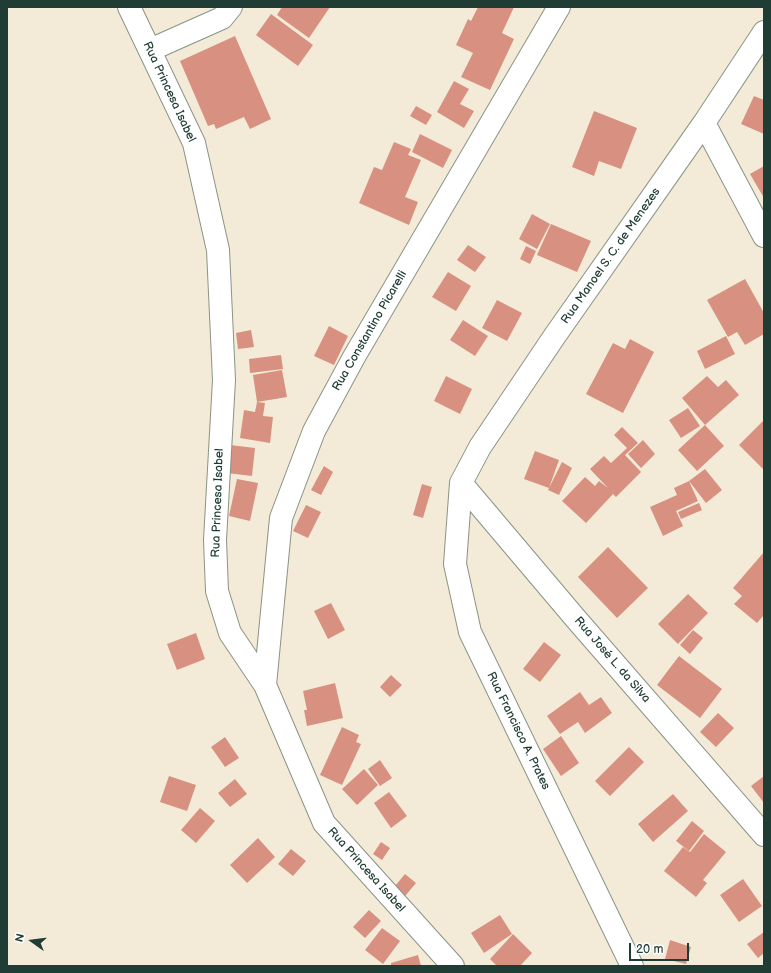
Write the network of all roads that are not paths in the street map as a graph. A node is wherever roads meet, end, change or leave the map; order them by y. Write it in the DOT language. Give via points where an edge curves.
graph roads {
  1 [pos="129,7"];
  2 [pos="231,7"];
  3 [pos="559,7"];
  4 [pos="764,32"];
  5 [pos="150,50"];
  6 [pos="704,123"];
  7 [pos="764,236"];
  8 [pos="461,483"];
  9 [pos="265,685"];
  10 [pos="764,836"];
  11 [pos="453,966"];
  12 [pos="632,966"];
  1 -- 5 [label="street, Rua Princesa Isabel"];
  2 -- 5 [label="street" via="222,18"];
  3 -- 9 [label="street, Rua Constantino Picarelli" via="354,357 314,431 281,518"];
  4 -- 6 [label="street, Rua Manoel S. C. de Menezes"];
  5 -- 9 [label="street, Rua Princesa Isabel" via="194,143 218,250 224,380 215,540 218,590 230,633"];
  6 -- 7 [label="street"];
  6 -- 8 [label="street, Rua Manoel S. C. de Menezes" via="480,447"];
  8 -- 10 [label="street, Rua José L. da Silva"];
  8 -- 12 [label="street, Rua Francisco A. Prates" via="455,564 470,632"];
  9 -- 11 [label="street, Rua Princesa Isabel" via="324,823"];
}
